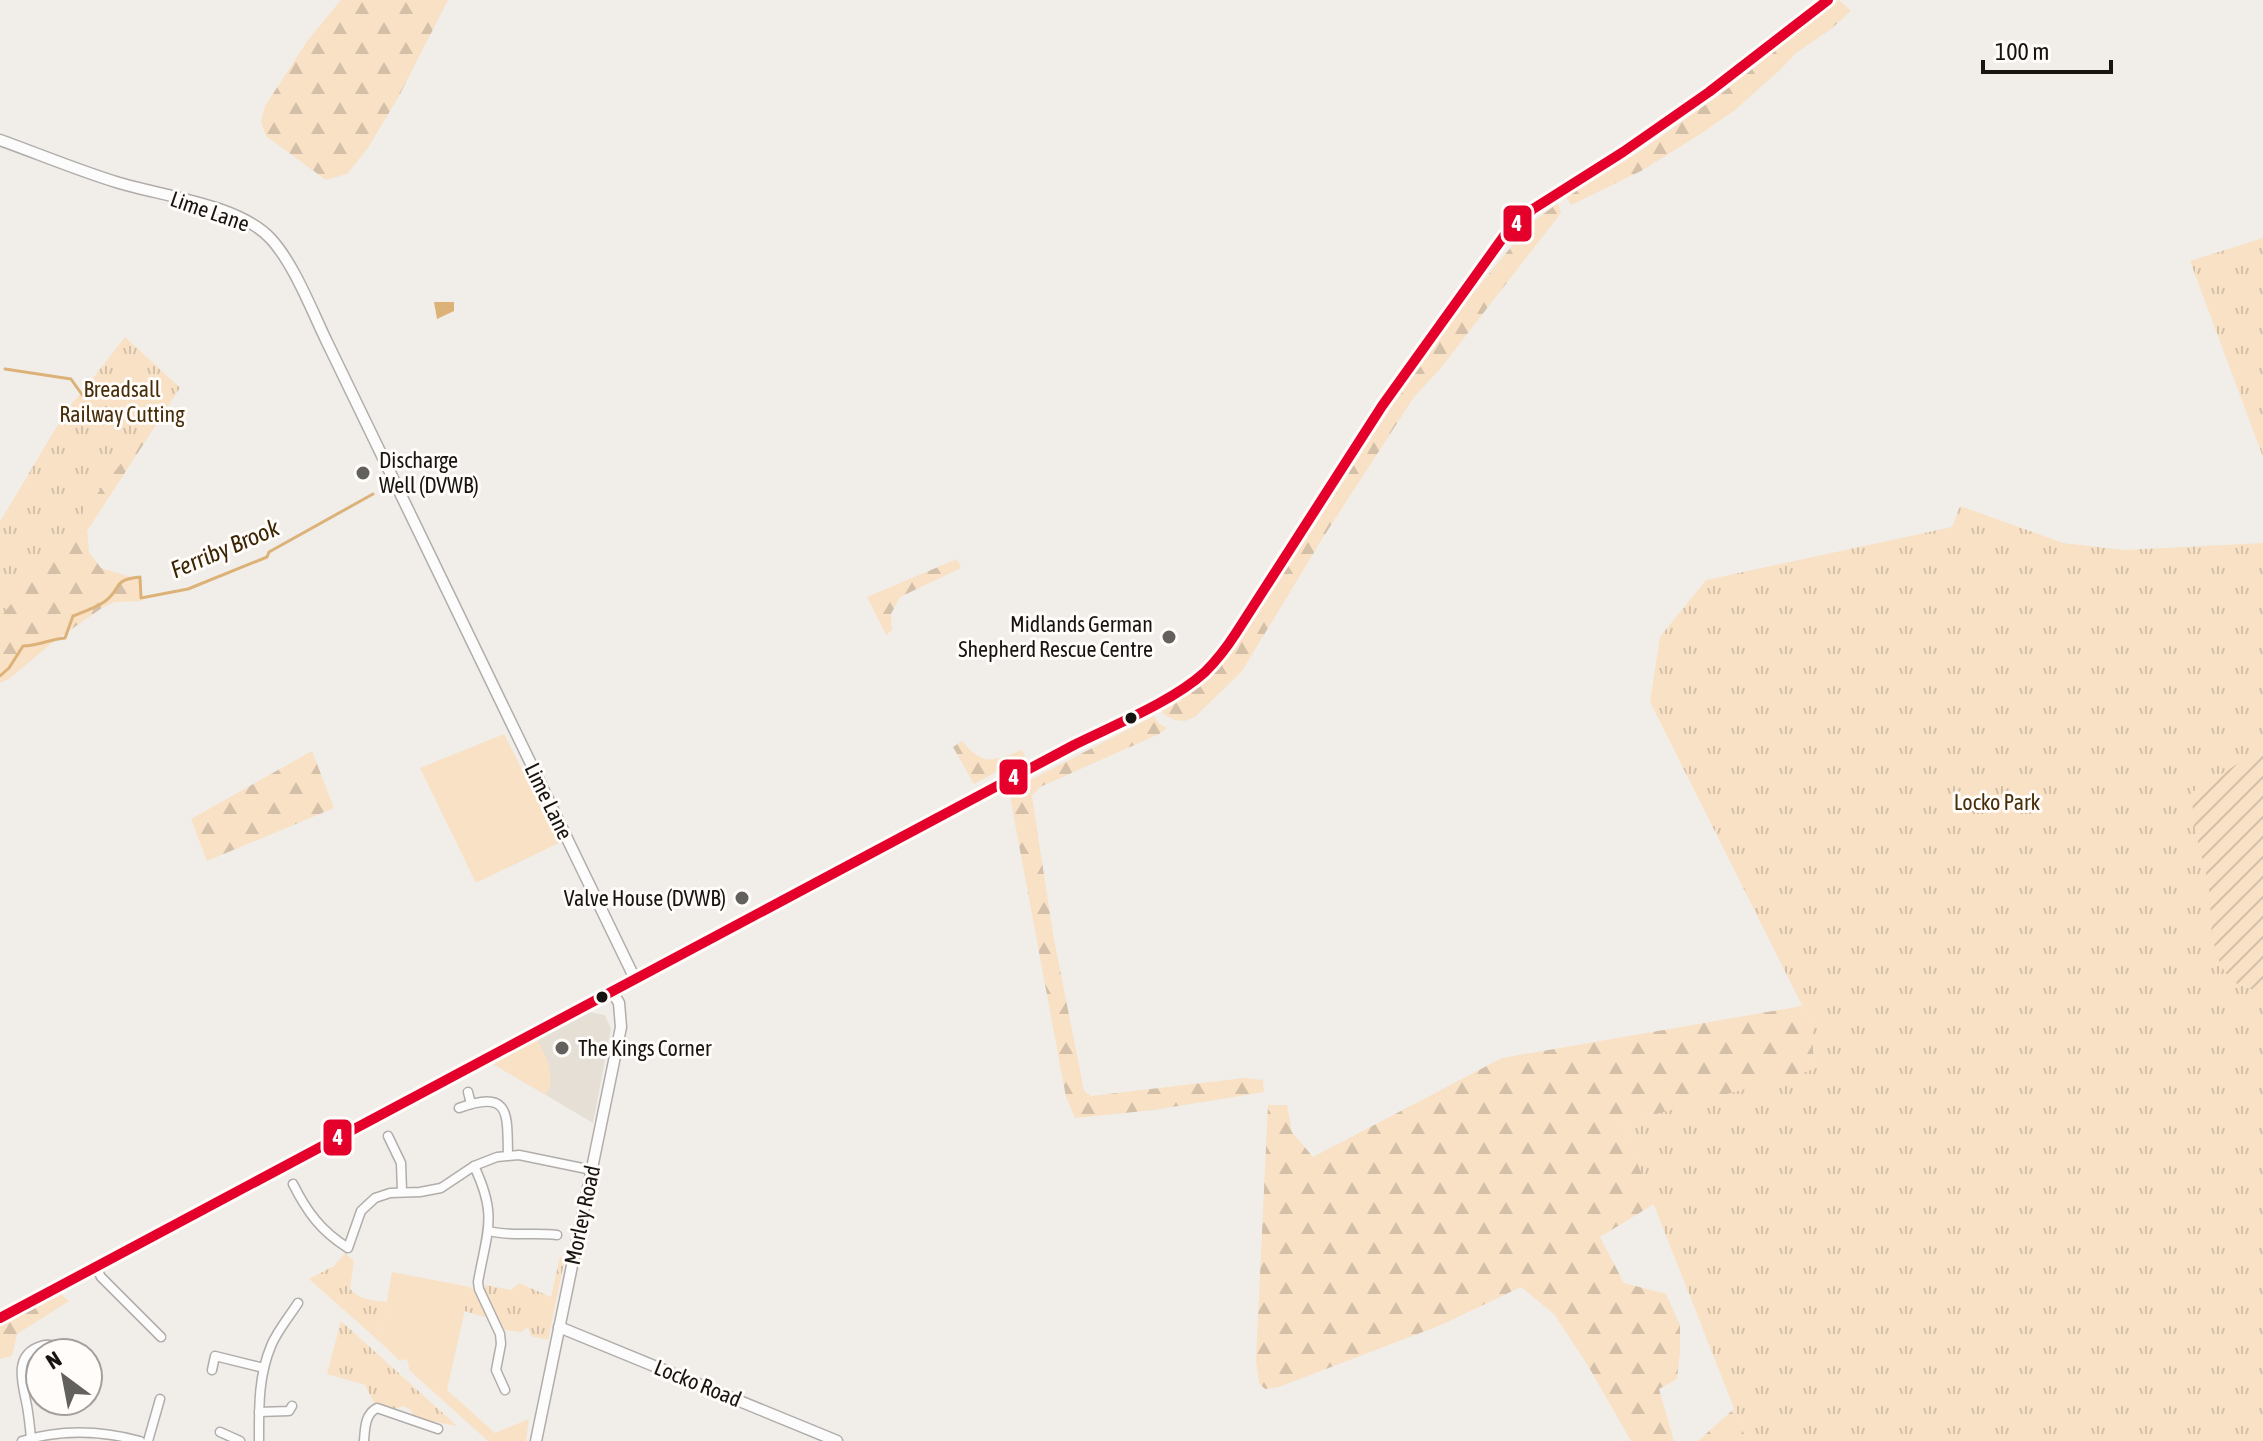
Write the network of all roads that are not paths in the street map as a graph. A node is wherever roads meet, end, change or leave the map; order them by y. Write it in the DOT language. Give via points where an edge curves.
graph roads {
  1 [pos="1828,0"];
  2 [pos="0,140"];
  3 [pos="635,979"];
  4 [pos="612,991"];
  5 [pos="468,1092"];
  6 [pos="471,1104"];
  7 [pos="459,1108"];
  8 [pos="388,1136"];
  9 [pos="394,1149"];
  10 [pos="384,1155"];
  11 [pos="508,1155"];
  12 [pos="474,1166"];
  13 [pos="592,1170"];
  14 [pos="293,1184"];
  15 [pos="402,1191"];
  16 [pos="489,1231"];
  17 [pos="557,1235"];
  18 [pos="96,1267"];
  19 [pos="298,1303"];
  20 [pos="0,1318"];
  21 [pos="559,1327"];
  22 [pos="161,1337"];
  23 [pos="24,1361"];
  24 [pos="264,1368"];
  25 [pos="212,1370"];
  26 [pos="497,1375"];
  27 [pos="487,1378"];
  28 [pos="505,1390"];
  29 [pos="24,1393"];
  30 [pos="160,1399"];
  31 [pos="292,1406"];
  32 [pos="259,1412"];
  33 [pos="27,1417"];
  34 [pos="438,1429"];
  35 [pos="220,1432"];
  36 [pos="27,1440"];
  37 [pos="140,1441"];
  38 [pos="148,1441"];
  39 [pos="240,1441"];
  40 [pos="259,1441"];
  41 [pos="364,1441"];
  42 [pos="536,1441"];
  43 [pos="837,1441"];
  1 -- 3 [label="street" via="1709,92 1533,209 1504,236 1382,406 1236,633 1202,674 1154,705"];
  2 -- 3 [label="street, Lime Lane" via="115,182 243,219 272,239"];
  3 -- 4 [label="street"];
  4 -- 13 [label="street, Morley Road" via="621,1027"];
  4 -- 18 [label="street"];
  5 -- 6 [label="street"];
  6 -- 7 [label="street"];
  6 -- 11 [label="street" via="492,1102 503,1108"];
  8 -- 9 [label="street"];
  9 -- 10 [label="street"];
  9 -- 15 [label="street" via="401,1163"];
  11 -- 12 [label="street"];
  11 -- 13 [label="street"];
  12 -- 15 [label="street" via="441,1188"];
  12 -- 16 [label="street" via="489,1203"];
  13 -- 21 [label="street, Morley Road"];
  14 -- 15 [label="street" via="297,1202 348,1248 367,1205"];
  16 -- 17 [label="street"];
  16 -- 26 [label="street" via="478,1282 500,1334"];
  18 -- 20 [label="street"];
  18 -- 22 [label="street"];
  19 -- 24 [label="street" via="271,1345"];
  21 -- 42 [label="street, Morley Road"];
  21 -- 43 [label="street, Locko Road"];
  23 -- 29 [label="street"];
  24 -- 25 [label="street" via="215,1356"];
  24 -- 32 [label="street"];
  26 -- 27 [label="street"];
  26 -- 28 [label="street"];
  30 -- 38 [label="street"];
  31 -- 32 [label="street" via="289,1411"];
  32 -- 40 [label="street"];
  33 -- 36 [label="street"];
  34 -- 41 [label="street" via="377,1408 366,1420"];
  35 -- 39 [label="street"];
  36 -- 37 [label="street" via="80,1431"];
}
